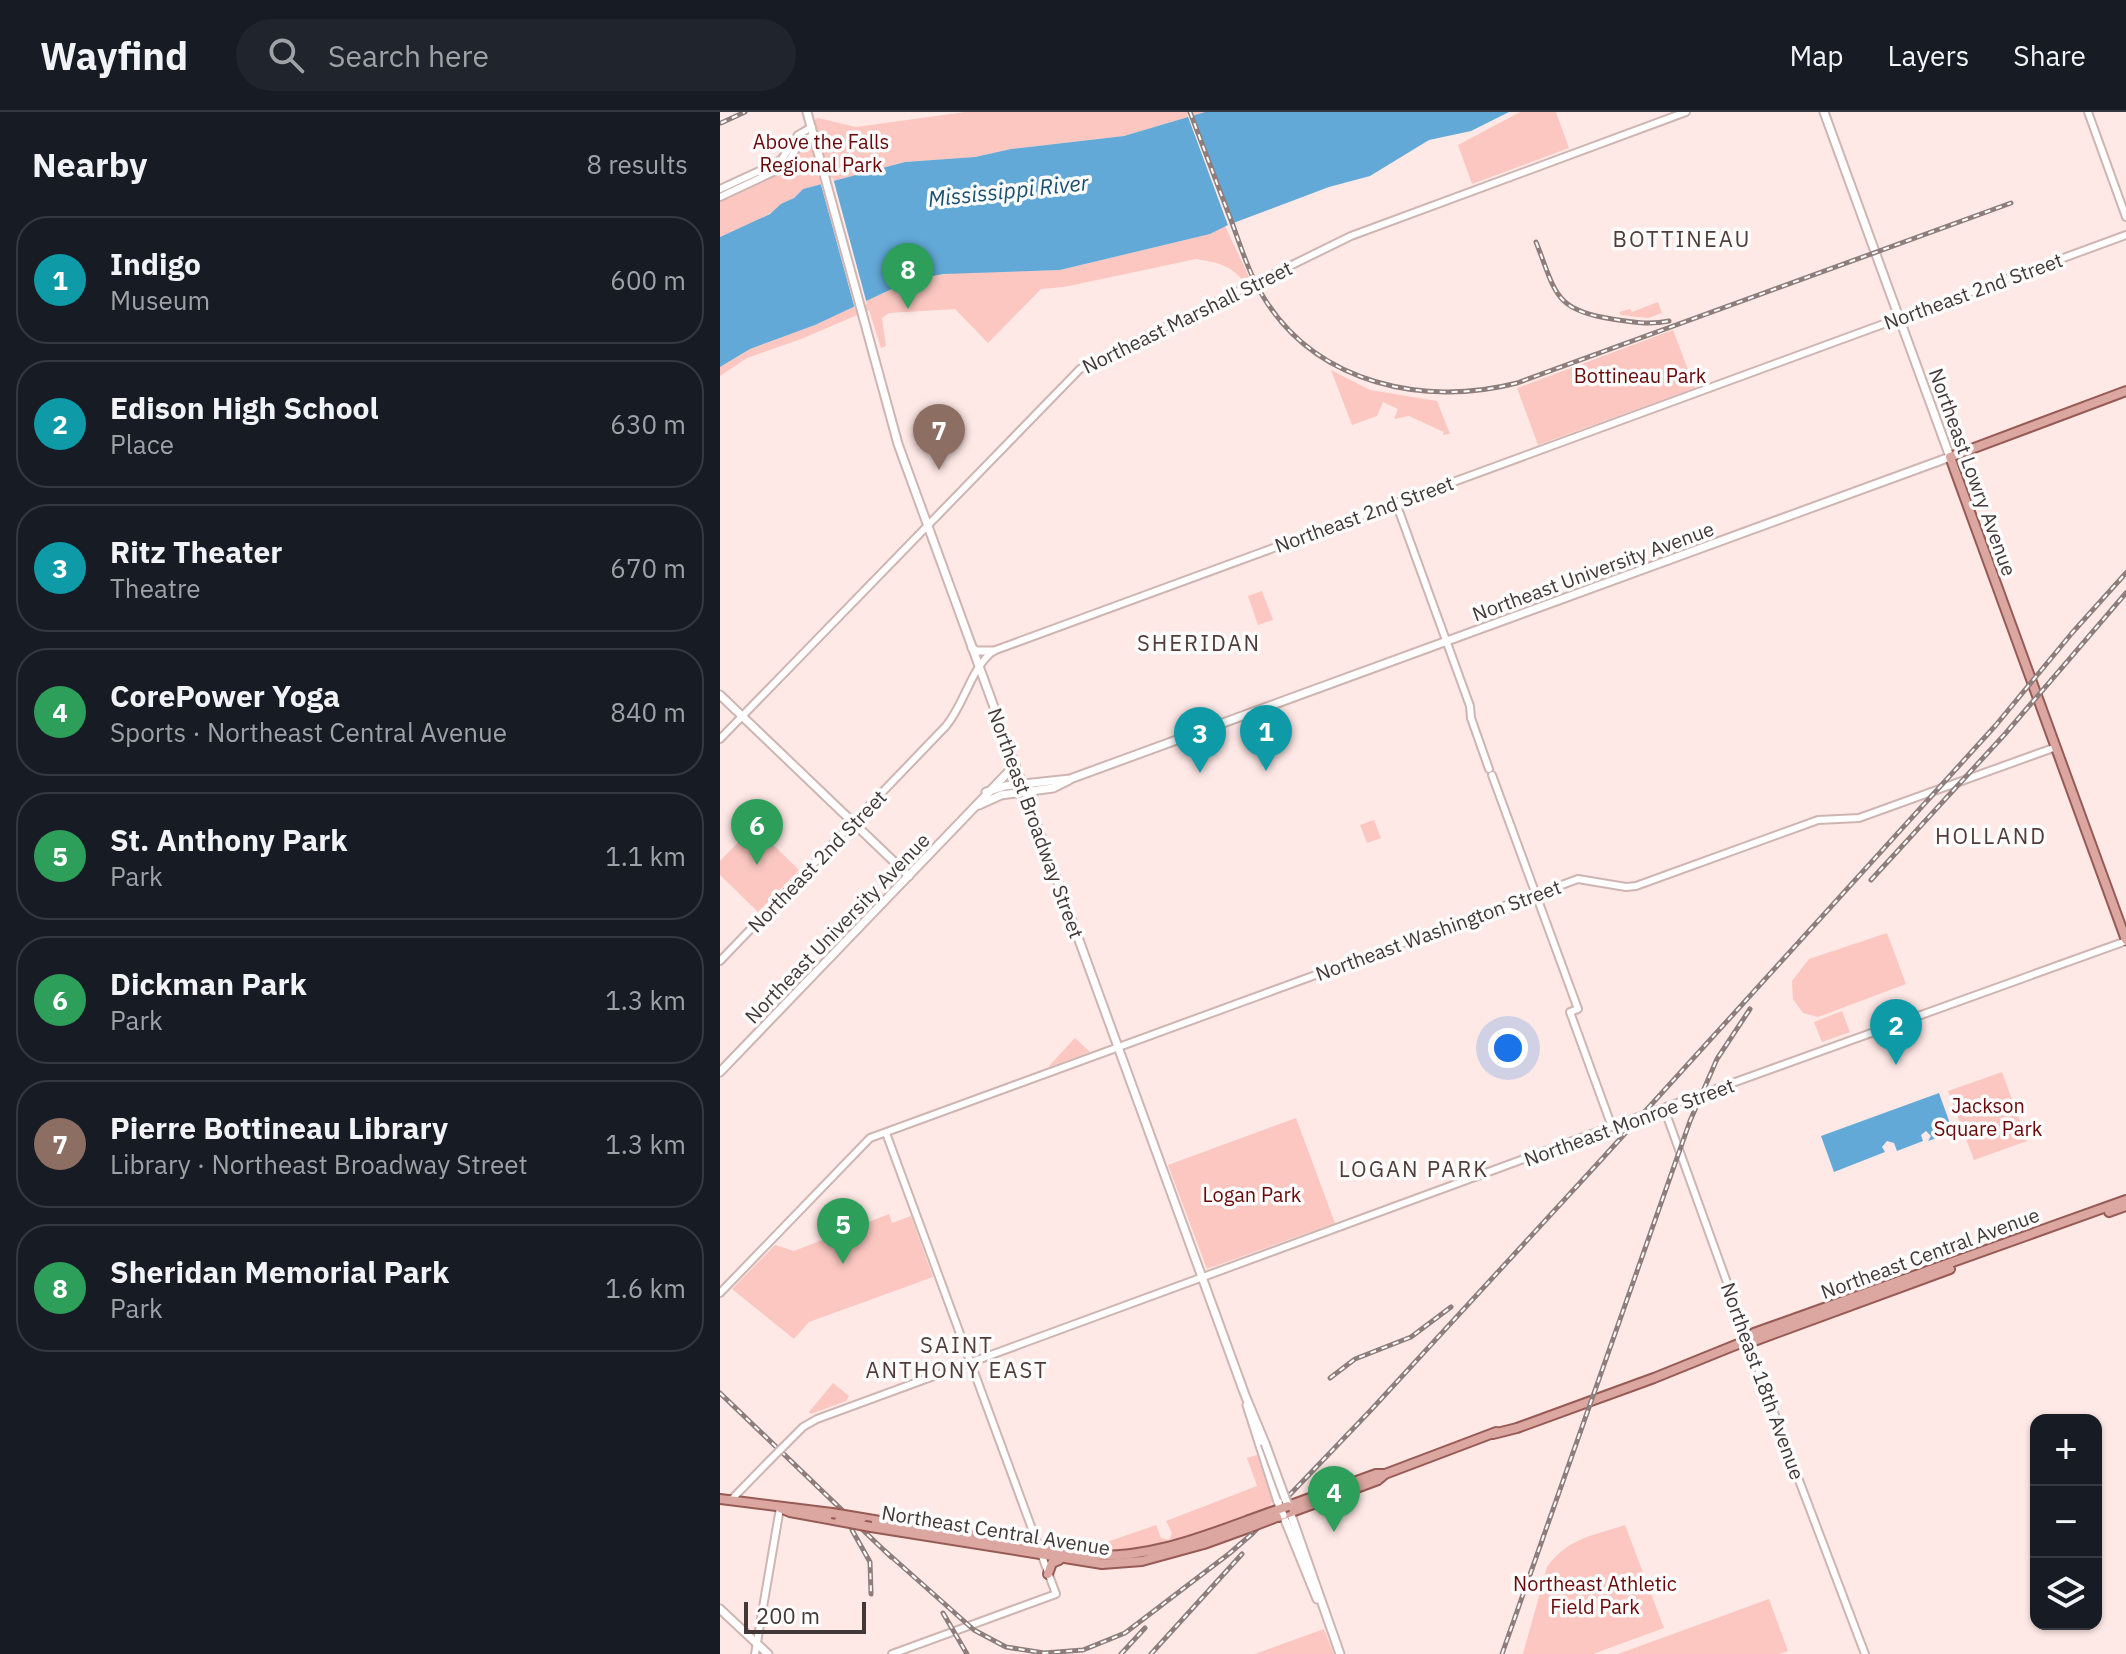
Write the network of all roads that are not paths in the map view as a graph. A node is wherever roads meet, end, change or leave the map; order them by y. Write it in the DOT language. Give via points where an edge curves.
graph roads {
  1 [pos="807,112"];
  2 [pos="1686,112"];
  3 [pos="1824,112"];
  4 [pos="2088,112"];
  5 [pos="813,131"];
  6 [pos="720,189"];
  7 [pos="720,197"];
  8 [pos="2126,217"];
  9 [pos="2126,235"];
  10 [pos="1899,318"];
  11 [pos="2126,391"];
  12 [pos="1950,457"];
  13 [pos="1396,503"];
  14 [pos="927,524"];
  15 [pos="1447,641"];
  16 [pos="972,648"];
  17 [pos="993,651"];
  18 [pos="979,666"];
  19 [pos="720,695"];
  20 [pos="742,716"];
  21 [pos="720,739"];
  22 [pos="2056,747"];
  23 [pos="1015,765"];
  24 [pos="1023,788"];
  25 [pos="986,792"];
  26 [pos="977,806"];
  27 [pos="853,823"];
  28 [pos="909,876"];
  29 [pos="1535,894"];
  30 [pos="2126,941"];
  31 [pos="720,961"];
  32 [pos="1118,1047"];
  33 [pos="720,1072"];
  34 [pos="1664,1108"];
  35 [pos="1612,1127"];
  36 [pos="886,1133"];
  37 [pos="2126,1200"];
  38 [pos="2126,1206"];
  39 [pos="1202,1278"];
  40 [pos="720,1293"];
  41 [pos="1748,1340"];
  42 [pos="970,1363"];
  43 [pos="720,1499"];
  44 [pos="731,1500"];
  45 [pos="780,1508"];
  46 [pos="1286,1511"];
  47 [pos="1250,1524"];
  48 [pos="1040,1552"];
  49 [pos="1067,1560"];
  50 [pos="1048,1574"];
  51 [pos="721,1608"];
  52 [pos="757,1643"];
  53 [pos="755,1654"];
  54 [pos="768,1654"];
  55 [pos="892,1654"];
  56 [pos="1340,1654"];
  57 [pos="1865,1654"];
  1 -- 5 [label="main road, Northeast Broadway Street"];
  2 -- 14 [label="street, Northeast Marshall Street" via="1346,238 1080,369"];
  3 -- 10 [label="main road, Northeast Lowry Avenue"];
  4 -- 8 [label="street"];
  5 -- 6 [label="street" via="798,135 782,159"];
  5 -- 7 [label="street" via="786,166"];
  5 -- 14 [label="main road, Northeast Broadway Street" via="898,444"];
  9 -- 10 [label="street, Northeast 2nd Street"];
  10 -- 12 [label="main road, Northeast Lowry Avenue"];
  10 -- 13 [label="street, Northeast 2nd Street"];
  11 -- 12 [label="main road, Northeast University Avenue"];
  12 -- 15 [label="main road, Northeast University Avenue"];
  12 -- 22 [label="main road, Northeast Lowry Avenue"];
  13 -- 15 [label="street"];
  13 -- 17 [label="street, Northeast 2nd Street"];
  14 -- 16 [label="main road, Northeast Broadway Street"];
  14 -- 20 [label="street, Northeast Marshall Street"];
  15 -- 24 [label="main road, Northeast University Avenue" via="1070,779"];
  15 -- 29 [label="street"];
  16 -- 17 [label="main road"];
  16 -- 18 [label="main road, Northeast Broadway Street"];
  17 -- 18 [label="street, Northeast 2nd Street"];
  18 -- 23 [label="main road, Northeast Broadway Street"];
  18 -- 27 [label="street, Northeast 2nd Street" via="951,720"];
  19 -- 20 [label="main road"];
  20 -- 21 [label="street, Northeast Marshall Street"];
  20 -- 27 [label="main road"];
  22 -- 29 [label="street, Northeast Washington Street" via="1859,818 1818,820 1636,886 1578,879"];
  22 -- 30 [label="main road, Northeast Lowry Avenue"];
  23 -- 24 [label="main road, Northeast Broadway Street"];
  23 -- 25 [label="main road"];
  24 -- 25 [label="main road, Northeast University Avenue"];
  24 -- 26 [label="main road, Northeast University Avenue"];
  24 -- 32 [label="main road, Northeast Broadway Street"];
  25 -- 26 [label="main road, Northeast University Avenue"];
  26 -- 28 [label="main road, Northeast University Avenue"];
  27 -- 28 [label="main road"];
  27 -- 31 [label="street, Northeast 2nd Street"];
  28 -- 33 [label="main road, Northeast University Avenue"];
  29 -- 32 [label="street, Northeast Washington Street"];
  29 -- 35 [label="street" via="1578,1009 1570,1012"];
  30 -- 34 [label="street, Northeast Monroe Street"];
  32 -- 36 [label="street, Northeast Washington Street"];
  32 -- 39 [label="main road, Northeast Broadway Street"];
  34 -- 35 [label="street, Northeast Monroe Street"];
  34 -- 41 [label="street, Northeast 18th Avenue"];
  35 -- 39 [label="street, Northeast Monroe Street"];
  36 -- 40 [label="street, Northeast Washington Street" via="870,1138"];
  36 -- 42 [label="street"];
  37 -- 41 [label="main road, Northeast Central Avenue" via="1754,1333"];
  38 -- 41 [label="main road, Northeast Central Avenue"];
  39 -- 42 [label="street, Northeast Monroe Street"];
  39 -- 46 [label="main road, Northeast Broadway Street"];
  41 -- 46 [label="main road, Northeast Central Avenue"];
  41 -- 57 [label="street, Northeast 18th Avenue"];
  42 -- 44 [label="street, Northeast Monroe Street, bridge" via="803,1427"];
  42 -- 48 [label="street"];
  43 -- 44 [label="main road, Northeast Central Avenue"];
  44 -- 45 [label="main road, Northeast Central Avenue"];
  45 -- 48 [label="main road, Northeast Central Avenue, bridge"];
  45 -- 48 [label="main road, Northeast Central Avenue, bridge"];
  45 -- 52 [label="street"];
  46 -- 47 [label="main road, Northeast Central Avenue, bridge"];
  46 -- 56 [label="main road, Northeast Broadway Street"];
  47 -- 48 [label="main road, Northeast Central Avenue" via="1129,1555"];
  47 -- 49 [label="main road, Northeast Central Avenue" via="1204,1544 1142,1561"];
  48 -- 49 [label="main road, Northeast Central Avenue"];
  48 -- 50 [label="street"];
  49 -- 50 [label="main road" via="1053,1562"];
  50 -- 55 [label="street" via="1056,1594"];
  51 -- 52 [label="main road"];
  52 -- 53 [label="street"];
  52 -- 54 [label="main road"];
}
